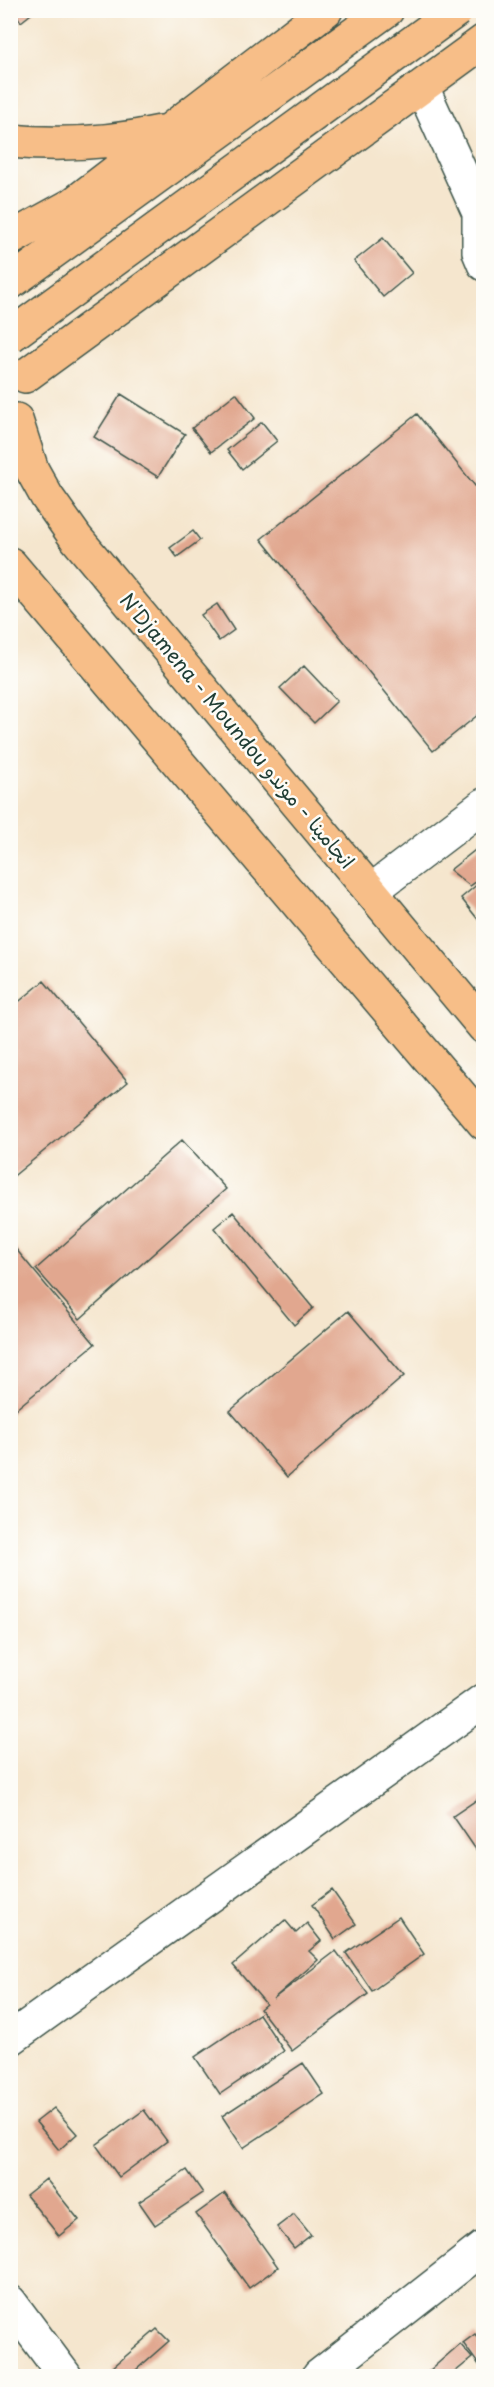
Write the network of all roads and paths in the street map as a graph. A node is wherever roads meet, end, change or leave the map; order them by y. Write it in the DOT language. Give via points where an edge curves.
graph roads {
  1 [pos="326,10"];
  2 [pos="387,10"];
  3 [pos="457,10"];
  4 [pos="483,41"];
  5 [pos="422,87"];
  6 [pos="168,130"];
  7 [pos="10,141"];
  8 [pos="481,211"];
  9 [pos="10,239"];
  10 [pos="483,264"];
  11 [pos="10,283"];
  12 [pos="10,316"];
  13 [pos="10,336"];
  14 [pos="25,376"];
  15 [pos="13,425"];
  16 [pos="10,564"];
  17 [pos="483,805"];
  18 [pos="370,891"];
  19 [pos="483,1027"];
  20 [pos="483,1123"];
  21 [pos="483,1700"];
  22 [pos="10,2039"];
  23 [pos="483,2247"];
  24 [pos="10,2302"];
  25 [pos="65,2376"];
  26 [pos="319,2376"];
  1 -- 6 [label="main road"];
  2 -- 11 [label="main road"];
  3 -- 13 [label="main road, bridge"];
  4 -- 5 [label="main road"];
  5 -- 8 [label="street"];
  5 -- 14 [label="main road"];
  6 -- 7 [label="main road" via="125,140 81,144"];
  6 -- 9 [label="main road" via="72,205"];
  8 -- 10 [label="street" via="478,252"];
  12 -- 14 [label="main road" via="21,342"];
  14 -- 15 [label="main road"];
  15 -- 18 [label="main road, N'Djamena - Moundou انجامينا - موندو" via="47,497 76,538"];
  16 -- 20 [label="main road"];
  17 -- 18 [label="street"];
  18 -- 19 [label="main road, N'Djamena - Moundou انجامينا - موندو"];
  21 -- 22 [label="street"];
  23 -- 26 [label="street"];
  24 -- 25 [label="street"];
}
